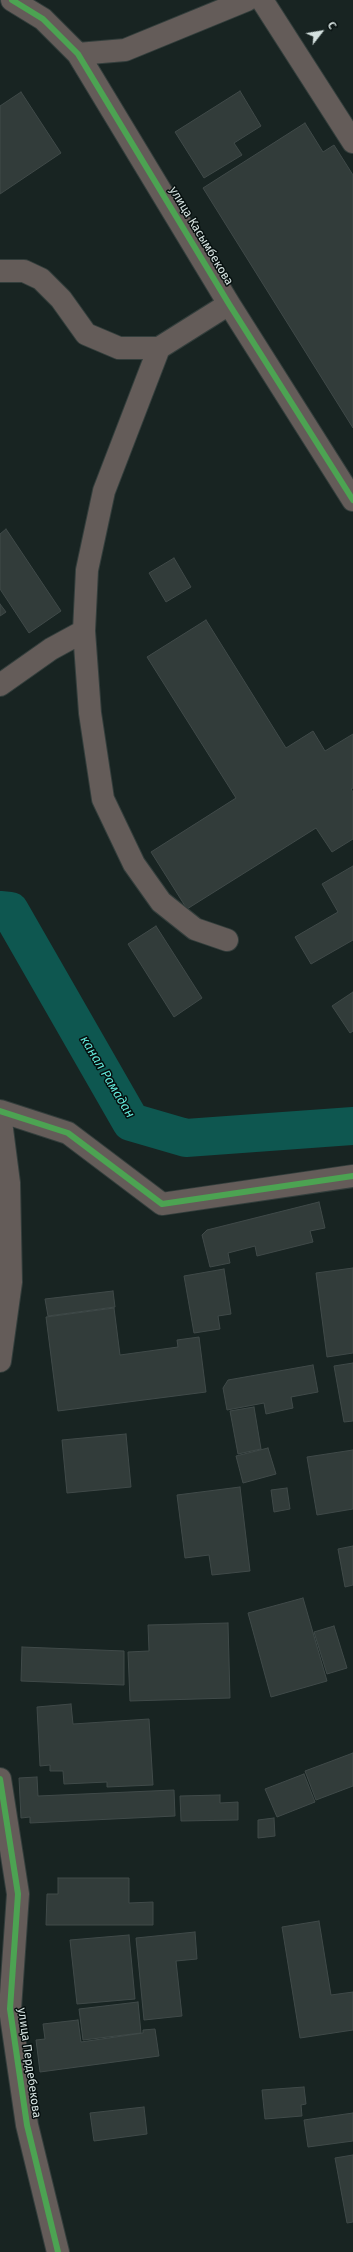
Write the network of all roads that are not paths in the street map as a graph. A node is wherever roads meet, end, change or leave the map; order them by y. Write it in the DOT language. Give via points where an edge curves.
graph roads {
  1 [pos="12,0"];
  2 [pos="247,0"];
  3 [pos="262,0"];
  4 [pos="78,54"];
  5 [pos="353,142"];
  6 [pos="0,271"];
  7 [pos="229,304"];
  8 [pos="159,348"];
  9 [pos="353,500"];
  10 [pos="84,631"];
  11 [pos="0,684"];
  12 [pos="227,940"];
  13 [pos="0,1113"];
  14 [pos="353,1176"];
  15 [pos="0,1360"];
  16 [pos="0,1779"];
  17 [pos="58,2252"];
  1 -- 4 [label="street, улица Касымбекова" via="43,20"];
  2 -- 4 [label="street" via="125,50"];
  3 -- 5 [label="street"];
  4 -- 7 [label="street, улица Касымбекова"];
  6 -- 8 [label="street" via="24,271 41,279 61,299 86,334 119,348"];
  7 -- 8 [label="street"];
  7 -- 9 [label="street, улица Касымбекова"];
  8 -- 10 [label="street" via="104,491 87,570"];
  10 -- 11 [label="street" via="51,648"];
  10 -- 12 [label="street" via="90,713 106,806 134,864 161,902 195,929"];
  13 -- 14 [label="street" via="68,1133 162,1204"];
  13 -- 15 [label="street" via="9,1183 10,1282"];
  16 -- 17 [label="street, улица Пердебекова" via="18,1894 10,2009 27,2125"];
}
